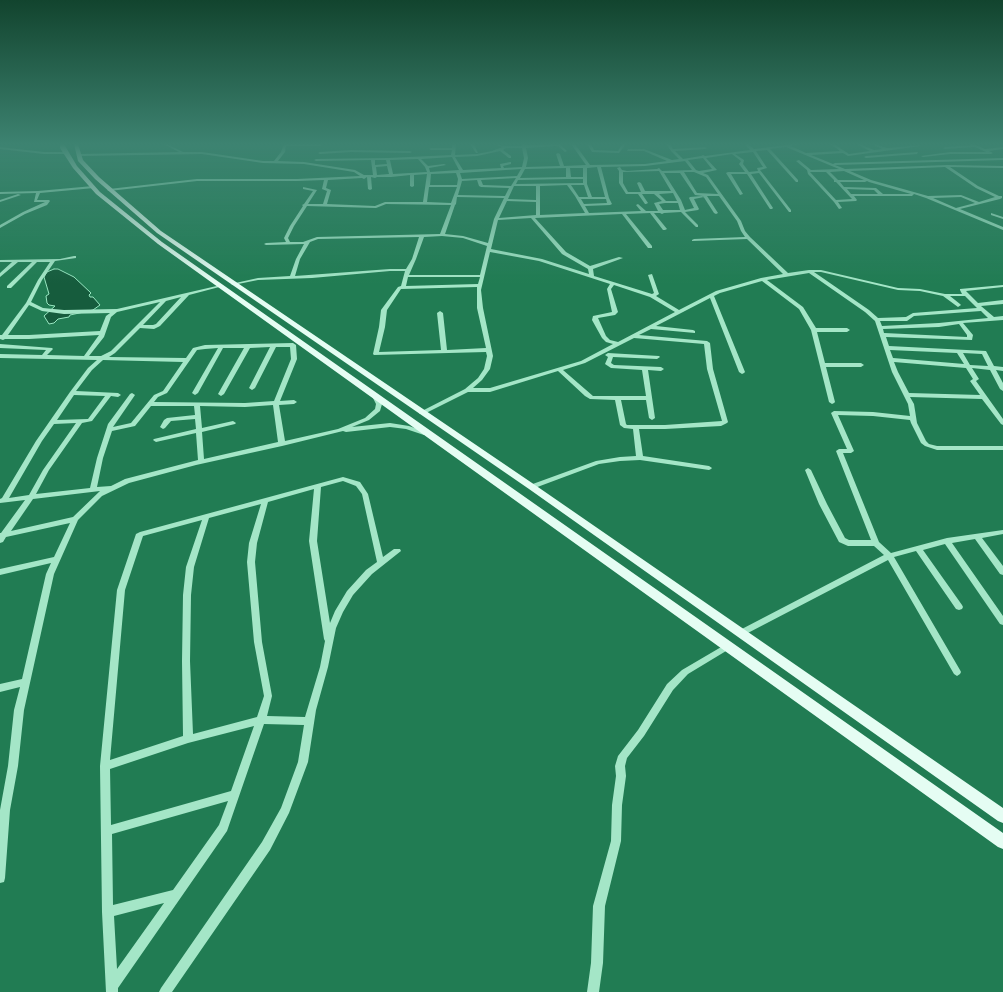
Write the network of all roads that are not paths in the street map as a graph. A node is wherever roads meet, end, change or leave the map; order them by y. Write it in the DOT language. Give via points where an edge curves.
graph roads {
  1 [pos="57,190"];
  2 [pos="97,190"];
  3 [pos="109,190"];
  4 [pos="314,190"];
  5 [pos="329,190"];
  6 [pos="427,190"];
  7 [pos="458,190"];
  8 [pos="511,190"];
  9 [pos="538,190"];
  10 [pos="605,190"];
  11 [pos="625,190"];
  12 [pos="693,190"];
  13 [pos="716,190"];
  14 [pos="739,190"];
  15 [pos="759,190"];
  16 [pos="774,190"];
  17 [pos="825,190"];
  18 [pos="846,190"];
  19 [pos="877,190"];
  20 [pos="904,190"];
  21 [pos="985,190"];
  22 [pos="574,191"];
  23 [pos="588,191"];
  24 [pos="38,192"];
  25 [pos="656,192"];
  26 [pos="674,192"];
  27 [pos="0,193"];
  28 [pos="25,193"];
  29 [pos="642,193"];
  30 [pos="741,194"];
  31 [pos="719,195"];
  32 [pos="850,195"];
  33 [pos="882,195"];
  34 [pos="921,195"];
  35 [pos="457,196"];
  36 [pos="705,196"];
  37 [pos="927,197"];
  38 [pos="1001,197"];
  39 [pos="578,198"];
  40 [pos="590,198"];
  41 [pos="607,198"];
  42 [pos="506,199"];
  43 [pos="0,201"];
  44 [pos="537,201"];
  45 [pos="835,201"];
  46 [pos="664,202"];
  47 [pos="680,202"];
  48 [pos="646,203"];
  49 [pos="979,203"];
  50 [pos="425,204"];
  51 [pos="454,204"];
  52 [pos="304,205"];
  53 [pos="582,205"];
  54 [pos="638,205"];
  55 [pos="325,206"];
  56 [pos="771,208"];
  57 [pos="840,208"];
  58 [pos="957,209"];
  59 [pos="682,211"];
  60 [pos="790,211"];
  61 [pos="645,213"];
  62 [pos="652,213"];
  63 [pos="662,213"];
  64 [pos="716,213"];
  65 [pos="624,214"];
  66 [pos="992,214"];
  67 [pos="588,215"];
  68 [pos="535,216"];
  69 [pos="1003,218"];
  70 [pos="496,219"];
  71 [pos="696,226"];
  72 [pos="0,227"];
  73 [pos="665,229"];
  74 [pos="1003,229"];
  75 [pos="442,235"];
  76 [pos="422,236"];
  77 [pos="748,238"];
  78 [pos="694,240"];
  79 [pos="308,242"];
  80 [pos="266,244"];
  81 [pos="289,244"];
  82 [pos="650,247"];
  83 [pos="488,248"];
  84 [pos="74,257"];
  85 [pos="621,258"];
  86 [pos="0,261"];
  87 [pos="16,261"];
  88 [pos="53,261"];
  89 [pos="35,262"];
  90 [pos="590,268"];
  91 [pos="809,271"];
  92 [pos="407,273"];
  93 [pos="786,274"];
  94 [pos="650,275"];
  95 [pos="0,276"];
  96 [pos="482,276"];
  97 [pos="592,276"];
  98 [pos="292,277"];
  99 [pos="763,279"];
  100 [pos="613,283"];
  101 [pos="233,284"];
  102 [pos="480,285"];
  103 [pos="221,286"];
  104 [pos="1003,286"];
  105 [pos="9,287"];
  106 [pos="403,287"];
  107 [pos="187,294"];
  108 [pos="711,295"];
  109 [pos="945,295"];
  110 [pos="966,295"];
  111 [pos="652,296"];
  112 [pos="164,301"];
  113 [pos="1003,302"];
  114 [pos="28,303"];
  115 [pos="958,305"];
  116 [pos="980,307"];
  117 [pos="117,311"];
  118 [pos="954,311"];
  119 [pos="678,312"];
  120 [pos="440,313"];
  121 [pos="1003,318"];
  122 [pos="993,319"];
  123 [pos="877,320"];
  124 [pos="963,322"];
  125 [pos="139,326"];
  126 [pos="651,327"];
  127 [pos="880,328"];
  128 [pos="814,330"];
  129 [pos="847,330"];
  130 [pos="693,332"];
  131 [pos="102,333"];
  132 [pos="882,335"];
  133 [pos="3,336"];
  134 [pos="634,336"];
  135 [pos="0,341"];
  136 [pos="619,344"];
  137 [pos="274,345"];
  138 [pos="0,346"];
  139 [pos="222,346"];
  140 [pos="248,346"];
  141 [pos="887,348"];
  142 [pos="488,350"];
  143 [pos="959,351"];
  144 [pos="444,352"];
  145 [pos="602,353"];
  146 [pos="0,356"];
  147 [pos="611,356"];
  148 [pos="43,357"];
  149 [pos="657,357"];
  150 [pos="85,358"];
  151 [pos="102,358"];
  152 [pos="188,360"];
  153 [pos="892,360"];
  154 [pos="823,365"];
  155 [pos="861,365"];
  156 [pos="969,366"];
  157 [pos="991,368"];
  158 [pos="559,369"];
  159 [pos="645,369"];
  160 [pos="661,369"];
  161 [pos="1003,369"];
  162 [pos="742,372"];
  163 [pos="252,388"];
  164 [pos="1003,389"];
  165 [pos="466,390"];
  166 [pos="72,393"];
  167 [pos="195,393"];
  168 [pos="221,394"];
  169 [pos="108,395"];
  170 [pos="132,395"];
  171 [pos="907,395"];
  172 [pos="118,396"];
  173 [pos="376,396"];
  174 [pos="984,397"];
  175 [pos="618,398"];
  176 [pos="650,398"];
  177 [pos="294,402"];
  178 [pos="832,402"];
  179 [pos="276,403"];
  180 [pos="149,404"];
  181 [pos="197,406"];
  182 [pos="422,413"];
  183 [pos="198,416"];
  184 [pos="652,418"];
  185 [pos="913,418"];
  186 [pos="52,422"];
  187 [pos="80,422"];
  188 [pos="1003,423"];
  189 [pos="233,424"];
  190 [pos="163,427"];
  191 [pos="636,427"];
  192 [pos="110,429"];
  193 [pos="340,430"];
  194 [pos="199,432"];
  195 [pos="156,440"];
  196 [pos="437,440"];
  197 [pos="282,444"];
  198 [pos="1003,448"];
  199 [pos="640,458"];
  200 [pos="201,462"];
  201 [pos="709,468"];
  202 [pos="808,470"];
  203 [pos="318,485"];
  204 [pos="112,487"];
  205 [pos="532,487"];
  206 [pos="93,490"];
  207 [pos="32,496"];
  208 [pos="2,501"];
  209 [pos="265,501"];
  210 [pos="206,517"];
  211 [pos="74,519"];
  212 [pos="1003,532"];
  213 [pos="977,536"];
  214 [pos="1,537"];
  215 [pos="947,541"];
  216 [pos="876,543"];
  217 [pos="918,548"];
  218 [pos="397,551"];
  219 [pos="889,556"];
  220 [pos="56,559"];
  221 [pos="381,563"];
  222 [pos="0,572"];
  223 [pos="1003,572"];
  224 [pos="959,607"];
  225 [pos="1003,622"];
  226 [pos="741,633"];
  227 [pos="329,645"];
  228 [pos="728,646"];
  229 [pos="957,672"];
  230 [pos="26,682"];
  231 [pos="0,688"];
  232 [pos="261,720"];
  233 [pos="309,721"];
  234 [pos="188,739"];
  235 [pos="105,766"];
  236 [pos="235,794"];
  237 [pos="1003,816"];
  238 [pos="106,831"];
  239 [pos="1003,842"];
  240 [pos="0,878"];
  241 [pos="174,895"];
  242 [pos="108,912"];
  243 [pos="112,989"];
  244 [pos="165,992"];
  245 [pos="593,992"];
  1 -- 24 [label="street"];
  2 -- 103 [label="main road" via="160,243"];
  3 -- 101 [label="main road" via="159,232"];
  4 -- 52 [label="street"];
  5 -- 55 [label="street"];
  6 -- 50 [label="street"];
  7 -- 35 [label="street"];
  8 -- 42 [label="street"];
  9 -- 44 [label="street"];
  10 -- 41 [label="street"];
  11 -- 29 [label="street"];
  12 -- 36 [label="street" via="696,194"];
  13 -- 31 [label="street"];
  14 -- 30 [label="street"];
  15 -- 56 [label="street"];
  16 -- 60 [label="street"];
  17 -- 45 [label="street"];
  18 -- 32 [label="street"];
  19 -- 33 [label="street"];
  20 -- 34 [label="street"];
  21 -- 38 [label="street"];
  22 -- 23 [label="street"];
  22 -- 39 [label="street"];
  23 -- 40 [label="street"];
  24 -- 28 [label="street"];
  24 -- 72 [label="street" via="35,201 48,201 46,204"];
  25 -- 26 [label="street"];
  25 -- 29 [label="street"];
  25 -- 46 [label="street"];
  26 -- 47 [label="street"];
  27 -- 28 [label="street"];
  28 -- 43 [label="street"];
  29 -- 48 [label="street"];
  31 -- 36 [label="street"];
  31 -- 77 [label="street" via="739,221"];
  32 -- 33 [label="street"];
  32 -- 45 [label="street" via="855,200"];
  33 -- 34 [label="street"];
  34 -- 37 [label="street"];
  35 -- 42 [label="street"];
  35 -- 51 [label="street"];
  36 -- 59 [label="street" via="691,198 697,210"];
  36 -- 64 [label="street"];
  37 -- 49 [label="street" via="961,196"];
  37 -- 58 [label="street"];
  38 -- 49 [label="street"];
  39 -- 40 [label="street"];
  39 -- 53 [label="street"];
  40 -- 41 [label="street"];
  41 -- 53 [label="street" via="610,204"];
  42 -- 44 [label="street"];
  42 -- 70 [label="street"];
  44 -- 68 [label="street"];
  45 -- 57 [label="street"];
  46 -- 47 [label="street"];
  46 -- 63 [label="street" via="656,203"];
  47 -- 59 [label="street"];
  49 -- 58 [label="street"];
  50 -- 51 [label="street"];
  50 -- 55 [label="street" via="385,203 376,207"];
  51 -- 75 [label="street"];
  52 -- 55 [label="street"];
  52 -- 81 [label="street" via="286,238"];
  53 -- 67 [label="street"];
  54 -- 61 [label="street"];
  58 -- 74 [label="street"];
  59 -- 63 [label="street"];
  59 -- 71 [label="street"];
  61 -- 62 [label="street"];
  61 -- 65 [label="street"];
  62 -- 63 [label="street"];
  62 -- 73 [label="street"];
  65 -- 67 [label="street"];
  65 -- 82 [label="street"];
  66 -- 69 [label="street"];
  67 -- 68 [label="street"];
  68 -- 70 [label="street"];
  68 -- 90 [label="street" via="559,248"];
  70 -- 83 [label="street"];
  75 -- 76 [label="street"];
  75 -- 83 [label="street" via="463,237"];
  76 -- 79 [label="street" via="317,238"];
  76 -- 92 [label="street"];
  77 -- 78 [label="street"];
  77 -- 93 [label="street"];
  79 -- 81 [label="street"];
  79 -- 98 [label="street" via="298,259"];
  80 -- 81 [label="street"];
  83 -- 96 [label="street"];
  83 -- 97 [label="street"];
  84 -- 88 [label="street"];
  85 -- 90 [label="street"];
  86 -- 87 [label="street"];
  87 -- 89 [label="street"];
  87 -- 95 [label="street"];
  88 -- 89 [label="street"];
  88 -- 114 [label="street"];
  89 -- 105 [label="street"];
  90 -- 97 [label="street"];
  91 -- 93 [label="street"];
  91 -- 109 [label="street"];
  91 -- 123 [label="street"];
  92 -- 96 [label="street"];
  92 -- 98 [label="street" via="384,270"];
  92 -- 106 [label="street"];
  93 -- 99 [label="street"];
  94 -- 111 [label="street" via="657,294"];
  96 -- 102 [label="street"];
  97 -- 100 [label="street"];
  98 -- 101 [label="street" via="258,279"];
  99 -- 108 [label="street"];
  99 -- 128 [label="street" via="801,308"];
  100 -- 111 [label="street"];
  100 -- 136 [label="street" via="609,289 615,312 595,316 594,320 608,341"];
  101 -- 182 [label="main road"];
  102 -- 106 [label="street"];
  102 -- 142 [label="street" via="480,308"];
  103 -- 107 [label="street"];
  103 -- 173 [label="main road"];
  104 -- 110 [label="street" via="962,290"];
  106 -- 144 [label="street" via="384,310 376,354"];
  107 -- 112 [label="street"];
  107 -- 125 [label="street" via="158,325"];
  108 -- 119 [label="street"];
  108 -- 162 [label="street"];
  109 -- 110 [label="street"];
  109 -- 115 [label="street"];
  110 -- 116 [label="street"];
  111 -- 119 [label="street"];
  112 -- 117 [label="street"];
  112 -- 125 [label="street"];
  113 -- 116 [label="street"];
  114 -- 117 [label="street" via="42,309 64,312"];
  114 -- 133 [label="street"];
  116 -- 118 [label="street"];
  116 -- 122 [label="street"];
  117 -- 131 [label="street" via="108,316"];
  118 -- 123 [label="street" via="913,315 907,319"];
  118 -- 124 [label="street"];
  119 -- 126 [label="street"];
  120 -- 144 [label="street"];
  121 -- 122 [label="street"];
  122 -- 124 [label="street"];
  123 -- 127 [label="street"];
  124 -- 127 [label="street" via="939,326"];
  124 -- 132 [label="street" via="970,339"];
  125 -- 151 [label="street" via="113,352"];
  126 -- 130 [label="street"];
  126 -- 134 [label="street"];
  127 -- 132 [label="street"];
  128 -- 129 [label="street"];
  128 -- 154 [label="street"];
  131 -- 133 [label="street"];
  131 -- 150 [label="street"];
  132 -- 141 [label="street"];
  133 -- 135 [label="street"];
  134 -- 136 [label="street"];
  134 -- 191 [label="street" via="707,344 710,369 725,422"];
  136 -- 145 [label="street"];
  137 -- 140 [label="street"];
  137 -- 163 [label="street"];
  137 -- 179 [label="street" via="293,345 294,359"];
  138 -- 148 [label="street" via="50,349"];
  139 -- 140 [label="street"];
  139 -- 152 [label="street" via="195,349"];
  139 -- 167 [label="street"];
  140 -- 168 [label="street"];
  141 -- 143 [label="street"];
  141 -- 153 [label="street"];
  142 -- 144 [label="street"];
  142 -- 165 [label="street" via="490,356 487,369 480,379"];
  143 -- 156 [label="street"];
  143 -- 157 [label="street" via="984,352"];
  145 -- 147 [label="street"];
  145 -- 158 [label="street" via="584,362"];
  146 -- 148 [label="street"];
  147 -- 149 [label="street"];
  147 -- 159 [label="street" via="608,364 610,366"];
  148 -- 150 [label="street"];
  150 -- 151 [label="street"];
  151 -- 152 [label="street"];
  151 -- 166 [label="street"];
  152 -- 180 [label="street" via="165,392 156,396"];
  153 -- 156 [label="street"];
  153 -- 171 [label="street"];
  154 -- 155 [label="street"];
  154 -- 178 [label="street"];
  156 -- 157 [label="street"];
  156 -- 174 [label="street" via="976,379 973,381"];
  157 -- 161 [label="street"];
  157 -- 164 [label="street"];
  158 -- 165 [label="street" via="490,390"];
  158 -- 175 [label="street" via="592,398"];
  159 -- 160 [label="street"];
  159 -- 176 [label="street"];
  165 -- 182 [label="street"];
  166 -- 169 [label="street"];
  166 -- 186 [label="street"];
  169 -- 172 [label="street"];
  169 -- 187 [label="street" via="90,420"];
  170 -- 192 [label="street"];
  171 -- 174 [label="street"];
  171 -- 185 [label="street"];
  173 -- 193 [label="street" via="378,410 367,419"];
  173 -- 196 [label="main road"];
  174 -- 188 [label="street"];
  175 -- 176 [label="street"];
  175 -- 191 [label="street" via="624,426"];
  176 -- 184 [label="street"];
  177 -- 179 [label="street"];
  179 -- 181 [label="street"];
  179 -- 197 [label="street"];
  180 -- 181 [label="street"];
  180 -- 192 [label="street" via="133,425"];
  181 -- 183 [label="street"];
  182 -- 205 [label="main road"];
  183 -- 190 [label="street" via="169,419"];
  183 -- 194 [label="street"];
  185 -- 198 [label="street" via="923,442 932,446"];
  185 -- 216 [label="street" via="834,413 851,451 839,451"];
  186 -- 187 [label="street"];
  186 -- 208 [label="street"];
  187 -- 207 [label="street" via="46,470"];
  189 -- 194 [label="street"];
  191 -- 199 [label="street"];
  192 -- 206 [label="street"];
  193 -- 196 [label="street" via="390,424 420,430"];
  193 -- 197 [label="street"];
  194 -- 195 [label="street"];
  194 -- 200 [label="street"];
  196 -- 228 [label="main road"];
  197 -- 200 [label="street"];
  199 -- 201 [label="street"];
  199 -- 205 [label="street" via="598,462"];
  200 -- 204 [label="street"];
  202 -- 216 [label="street" via="842,540 848,543"];
  203 -- 209 [label="street"];
  203 -- 221 [label="street" via="343,479 358,484 365,494"];
  203 -- 227 [label="street" via="313,541"];
  204 -- 206 [label="street"];
  204 -- 211 [label="street" via="100,494"];
  205 -- 226 [label="main road"];
  206 -- 207 [label="street"];
  207 -- 208 [label="street"];
  207 -- 214 [label="street"];
  209 -- 210 [label="street"];
  209 -- 232 [label="street" via="252,543 251,562 258,642 268,696"];
  210 -- 234 [label="street" via="190,567 187,595"];
  210 -- 235 [label="street" via="140,534 121,590"];
  211 -- 214 [label="street"];
  211 -- 220 [label="street"];
  212 -- 213 [label="street"];
  213 -- 215 [label="street"];
  213 -- 223 [label="street"];
  215 -- 217 [label="street"];
  215 -- 225 [label="street"];
  216 -- 219 [label="street"];
  217 -- 219 [label="street"];
  217 -- 224 [label="street"];
  218 -- 221 [label="street"];
  219 -- 226 [label="street"];
  219 -- 229 [label="street"];
  220 -- 222 [label="street"];
  220 -- 230 [label="street" via="45,594"];
  221 -- 227 [label="street" via="350,593 332,628"];
  226 -- 237 [label="main road"];
  227 -- 233 [label="street"];
  228 -- 239 [label="main road"];
  228 -- 245 [label="street" via="686,672 670,687 623,756 620,766 616,841 599,906"];
  230 -- 231 [label="street"];
  230 -- 240 [label="street" via="19,710 5,810"];
  232 -- 233 [label="street"];
  232 -- 234 [label="street"];
  232 -- 236 [label="street"];
  233 -- 244 [label="street" via="303,762 270,838"];
  234 -- 235 [label="street"];
  235 -- 238 [label="street"];
  236 -- 238 [label="street"];
  236 -- 241 [label="street" via="223,828"];
  238 -- 242 [label="street"];
  241 -- 242 [label="street"];
  241 -- 243 [label="street"];
  242 -- 243 [label="street"];
}
